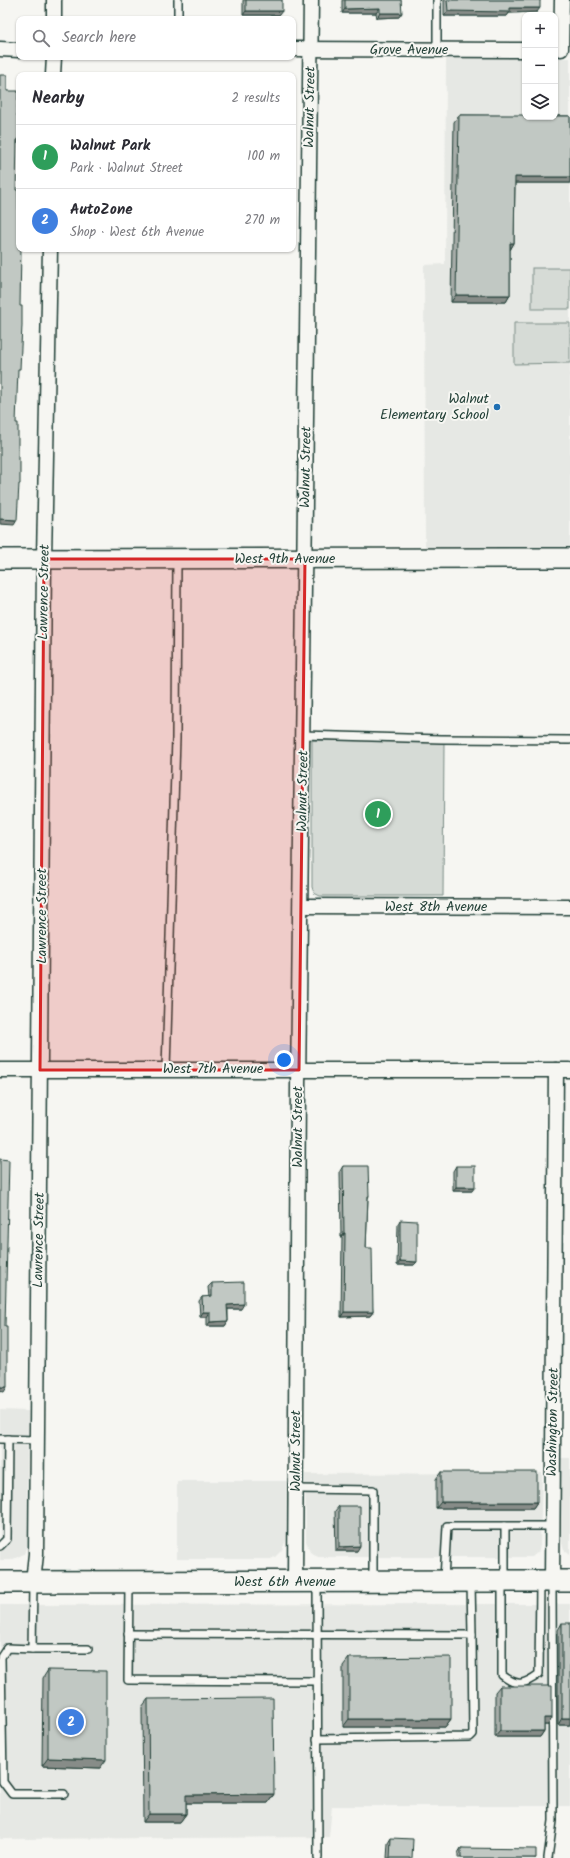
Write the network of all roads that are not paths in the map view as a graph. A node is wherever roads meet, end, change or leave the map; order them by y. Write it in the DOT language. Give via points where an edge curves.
graph roads {
  1 [pos="54,0"];
  2 [pos="178,0"];
  3 [pos="311,0"];
  4 [pos="437,0"];
  5 [pos="562,0"];
  6 [pos="54,16"];
  7 [pos="178,16"];
  8 [pos="0,49"];
  9 [pos="296,49"];
  10 [pos="311,49"];
  11 [pos="562,49"];
  12 [pos="16,50"];
  13 [pos="437,50"];
  14 [pos="522,50"];
  15 [pos="54,60"];
  16 [pos="53,72"];
  17 [pos="50,252"];
  18 [pos="177,558"];
  19 [pos="570,558"];
  20 [pos="0,559"];
  21 [pos="44,559"];
  22 [pos="305,559"];
  23 [pos="303,735"];
  24 [pos="570,740"];
  25 [pos="301,906"];
  26 [pos="570,907"];
  27 [pos="166,1069"];
  28 [pos="0,1070"];
  29 [pos="40,1070"];
  30 [pos="299,1070"];
  31 [pos="563,1070"];
  32 [pos="0,1439"];
  33 [pos="8,1439"];
  34 [pos="37,1440"];
  35 [pos="296,1489"];
  36 [pos="505,1526"];
  37 [pos="552,1526"];
  38 [pos="0,1546"];
  39 [pos="317,1581"];
  40 [pos="444,1581"];
  41 [pos="554,1581"];
  42 [pos="0,1582"];
  43 [pos="33,1582"];
  44 [pos="129,1582"];
  45 [pos="295,1582"];
  46 [pos="373,1582"];
  47 [pos="471,1582"];
  48 [pos="503,1582"];
  49 [pos="128,1634"];
  50 [pos="317,1634"];
  51 [pos="472,1635"];
  52 [pos="32,1649"];
  53 [pos="88,1649"];
  54 [pos="317,1681"];
  55 [pos="317,1739"];
  56 [pos="64,1794"];
  57 [pos="318,1858"];
  58 [pos="548,1858"];
  1 -- 6 [label="street"];
  2 -- 7 [label="lane"];
  3 -- 10 [label="street, Walnut Street"];
  4 -- 13 [label="lane"];
  5 -- 11 [label="street"];
  8 -- 12 [label="street"];
  9 -- 10 [label="street, Grove Avenue"];
  10 -- 13 [label="street, Grove Avenue"];
  10 -- 22 [label="street, Walnut Street"];
  13 -- 14 [label="street, Grove Avenue"];
  15 -- 16 [label="street"];
  17 -- 21 [label="street, Lawrence Street"];
  18 -- 21 [label="street, West 9th Avenue"];
  18 -- 22 [label="street, West 9th Avenue"];
  18 -- 27 [label="lane" via="176,738"];
  19 -- 22 [label="street, West 9th Avenue"];
  20 -- 21 [label="street, West 9th Avenue"];
  21 -- 29 [label="street, Lawrence Street"];
  22 -- 23 [label="street, Walnut Street"];
  23 -- 24 [label="lane"];
  23 -- 25 [label="street, Walnut Street"];
  25 -- 26 [label="street, West 8th Avenue"];
  25 -- 30 [label="street, Walnut Street"];
  27 -- 29 [label="street, West 7th Avenue"];
  27 -- 30 [label="street, West 7th Avenue"];
  28 -- 29 [label="street, West 7th Avenue"];
  29 -- 34 [label="street, Lawrence Street"];
  30 -- 31 [label="street, West 7th Avenue"];
  30 -- 35 [label="street, Walnut Street"];
  31 -- 37 [label="street, Washington Street"];
  32 -- 33 [label="lane"];
  33 -- 34 [label="lane"];
  33 -- 38 [label="lane" via="7,1539"];
  34 -- 43 [label="street, Lawrence Street" via="36,1554"];
  35 -- 45 [label="street, Walnut Street"];
  35 -- 46 [label="lane" via="373,1490"];
  36 -- 37 [label="lane"];
  36 -- 40 [label="lane" via="447,1526"];
  36 -- 48 [label="lane"];
  37 -- 41 [label="street, Washington Street"];
  39 -- 45 [label="main road, West 6th Avenue"];
  39 -- 46 [label="main road, West 6th Avenue"];
  39 -- 50 [label="lane"];
  40 -- 46 [label="main road, West 6th Avenue"];
  40 -- 47 [label="main road, West 6th Avenue"];
  41 -- 48 [label="main road, West 6th Avenue"];
  41 -- 48 [label="lane" via="539,1674 528,1683 512,1682 502,1675"];
  41 -- 58 [label="lane" via="553,1821"];
  42 -- 43 [label="main road, West 6th Avenue"];
  43 -- 44 [label="main road, West 6th Avenue"];
  43 -- 52 [label="lane"];
  44 -- 45 [label="main road, West 6th Avenue"];
  44 -- 49 [label="lane"];
  47 -- 48 [label="main road, West 6th Avenue"];
  47 -- 51 [label="lane"];
  49 -- 50 [label="lane"];
  49 -- 54 [label="lane" via="128,1680"];
  50 -- 51 [label="lane"];
  50 -- 54 [label="lane"];
  51 -- 55 [label="lane" via="473,1734 470,1738"];
  52 -- 53 [label="lane"];
  52 -- 56 [label="lane" via="7,1648 1,1657 3,1782 12,1794"];
  54 -- 55 [label="lane"];
  55 -- 57 [label="lane"];
}
